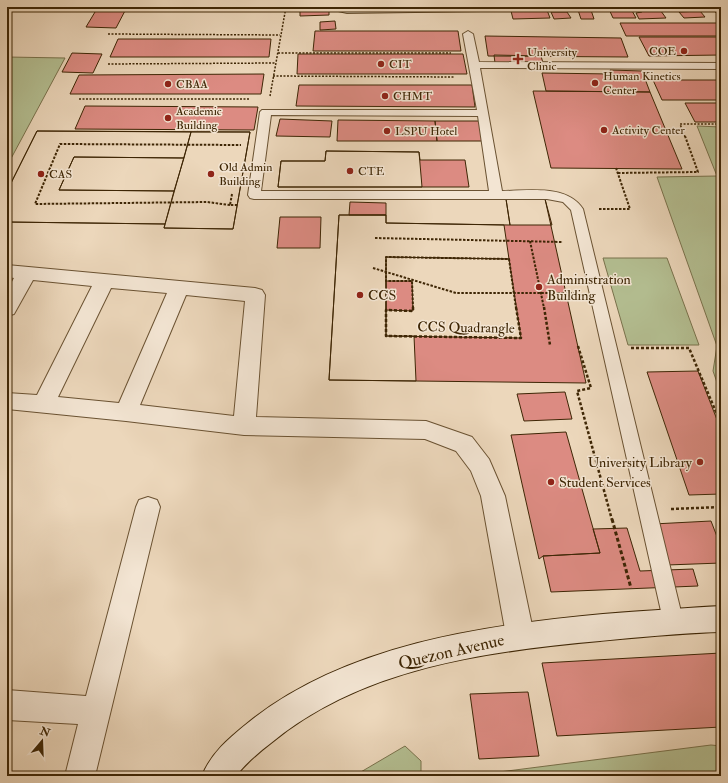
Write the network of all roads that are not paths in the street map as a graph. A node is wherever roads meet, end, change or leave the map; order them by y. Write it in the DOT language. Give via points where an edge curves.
graph roads {
  1 [pos="339,7"];
  2 [pos="482,7"];
  3 [pos="468,34"];
  4 [pos="475,65"];
  5 [pos="721,66"];
  6 [pos="482,112"];
  7 [pos="496,195"];
  8 [pos="7,271"];
  9 [pos="27,273"];
  10 [pos="104,282"];
  11 [pos="179,288"];
  12 [pos="7,309"];
  13 [pos="7,401"];
  14 [pos="43,405"];
  15 [pos="126,412"];
  16 [pos="244,426"];
  17 [pos="148,507"];
  18 [pos="721,619"];
  19 [pos="673,620"];
  20 [pos="520,636"];
  21 [pos="7,705"];
  22 [pos="96,711"];
  23 [pos="80,776"];
  24 [pos="217,776"];
  1 -- 2 [label="street"];
  3 -- 4 [label="lane"];
  4 -- 5 [label="lane"];
  4 -- 6 [label="lane"];
  6 -- 7 [label="lane"];
  6 -- 7 [label="lane" via="266,112 254,195"];
  7 -- 19 [label="lane" via="547,195 567,199 577,209"];
  8 -- 9 [label="street"];
  9 -- 10 [label="street"];
  9 -- 12 [label="street"];
  10 -- 11 [label="street"];
  10 -- 14 [label="street"];
  11 -- 15 [label="street"];
  11 -- 16 [label="street" via="255,295"];
  13 -- 14 [label="street"];
  14 -- 15 [label="street"];
  15 -- 16 [label="street"];
  16 -- 20 [label="street" via="426,430 464,444 481,466 493,496"];
  17 -- 22 [label="street"];
  18 -- 19 [label="street, Quezon Avenue"];
  19 -- 20 [label="street, Quezon Avenue"];
  20 -- 24 [label="street, Quezon Avenue" via="439,651 361,674 302,703 265,727 237,751"];
  21 -- 22 [label="street"];
  22 -- 23 [label="street"];
}
